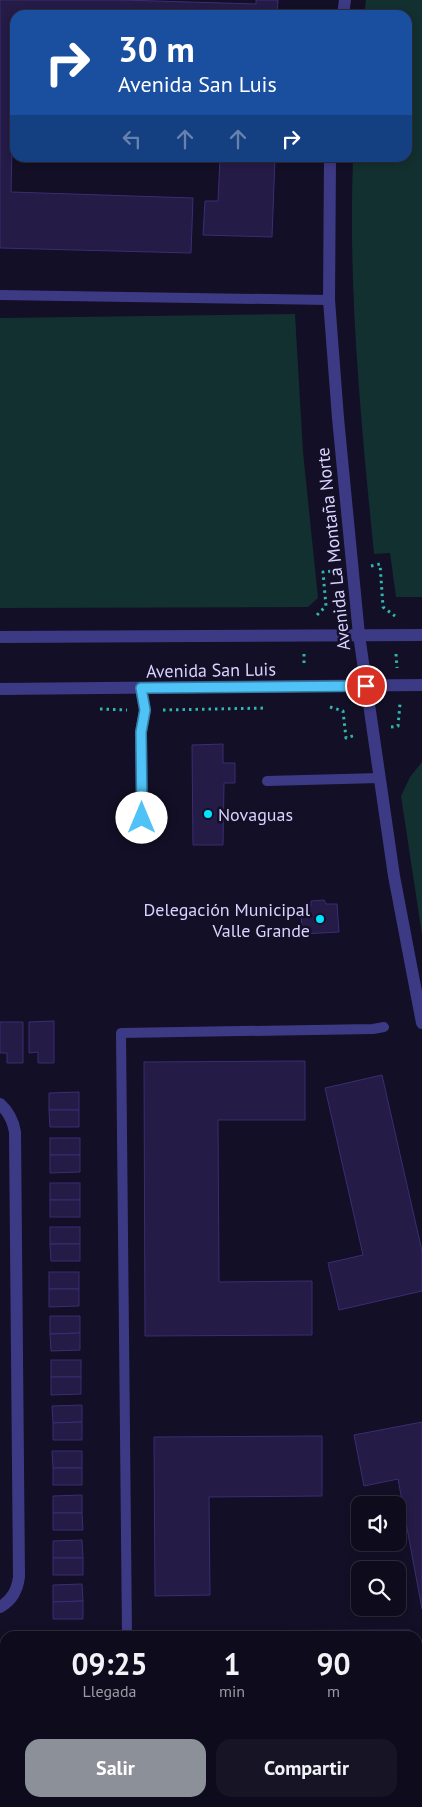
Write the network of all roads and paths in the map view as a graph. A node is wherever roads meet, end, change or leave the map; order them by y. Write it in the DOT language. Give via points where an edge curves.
graph roads {
  1 [pos="330,162"];
  2 [pos="0,295"];
  3 [pos="328,300"];
  4 [pos="380,564"];
  5 [pos="323,572"];
  6 [pos="383,607"];
  7 [pos="304,635"];
  8 [pos="359,635"];
  9 [pos="422,635"];
  10 [pos="0,637"];
  11 [pos="422,685"];
  12 [pos="305,686"];
  13 [pos="366,686"];
  14 [pos="141,688"];
  15 [pos="0,689"];
  16 [pos="401,703"];
  17 [pos="325,707"];
  18 [pos="270,708"];
  19 [pos="98,709"];
  20 [pos="145,710"];
  21 [pos="398,726"];
  22 [pos="346,738"];
  23 [pos="379,778"];
  24 [pos="267,781"];
  25 [pos="142,818"];
  26 [pos="422,1023"];
  27 [pos="384,1027"];
  28 [pos="0,1104"];
  29 [pos="0,1607"];
  30 [pos="127,1631"];
  1 -- 3 [label="street, Avenida La Montaña Norte"];
  2 -- 3 [label="lane"];
  3 -- 8 [label="street, Avenida La Montaña Norte"];
  4 -- 6 [label="path"];
  5 -- 7 [label="path" via="326,606 319,615 303,621"];
  7 -- 8 [label="street, Avenida San Luis"];
  7 -- 10 [label="street, Avenida San Luis"];
  7 -- 12 [label="path"];
  8 -- 9 [label="street, Avenida San Luis"];
  8 -- 13 [label="street, Avenida La Montaña Norte"];
  11 -- 13 [label="street, Avenida San Luis"];
  12 -- 13 [label="street, Avenida San Luis"];
  12 -- 14 [label="street, Avenida San Luis"];
  13 -- 23 [label="street, Avenida La Montaña Norte"];
  14 -- 15 [label="street, Avenida San Luis"];
  14 -- 20 [label="street"];
  16 -- 21 [label="path"];
  17 -- 22 [label="path" via="343,711"];
  18 -- 20 [label="path"];
  19 -- 20 [label="path"];
  20 -- 25 [label="street" via="141,732"];
  23 -- 24 [label="lane"];
  23 -- 26 [label="street, Avenida La Montaña Norte"];
  27 -- 30 [label="lane" via="121,1034"];
  28 -- 29 [label="street" via="9,1113 15,1132 18,1567 18,1586"];
}
